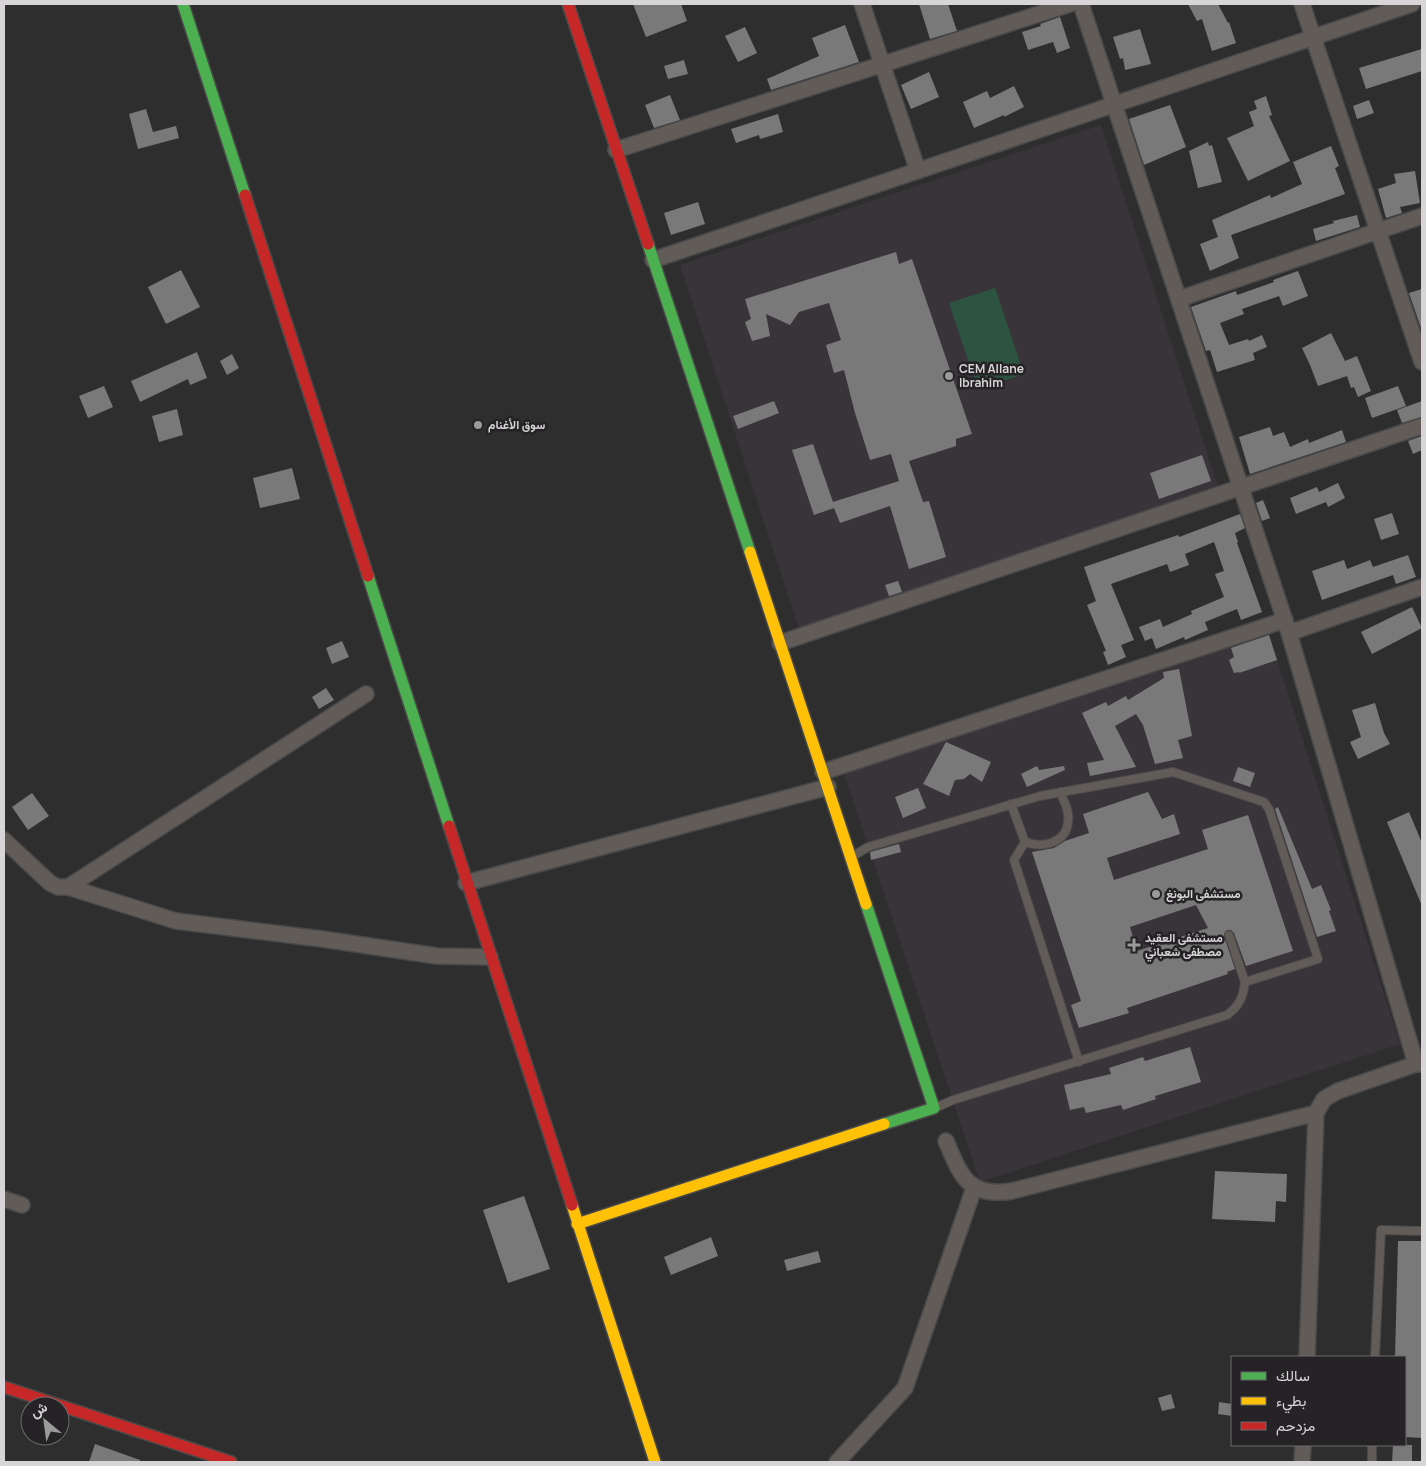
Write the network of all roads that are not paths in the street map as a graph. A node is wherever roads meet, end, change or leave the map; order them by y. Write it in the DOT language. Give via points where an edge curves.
graph roads {
  1 [pos="183,4"];
  2 [pos="568,4"];
  3 [pos="862,4"];
  4 [pos="1070,4"];
  5 [pos="1081,4"];
  6 [pos="1302,4"];
  7 [pos="1412,4"];
  8 [pos="1313,38"];
  9 [pos="882,64"];
  10 [pos="1114,105"];
  11 [pos="616,150"];
  12 [pos="918,171"];
  13 [pos="1422,216"];
  14 [pos="1378,231"];
  15 [pos="653,260"];
  16 [pos="1179,299"];
  17 [pos="1422,362"];
  18 [pos="1422,426"];
  19 [pos="1241,487"];
  20 [pos="1422,587"];
  21 [pos="1287,627"];
  22 [pos="780,643"];
  23 [pos="366,694"];
  24 [pos="823,772"];
  25 [pos="828,786"];
  26 [pos="1060,792"];
  27 [pos="1011,804"];
  28 [pos="4,840"];
  29 [pos="1025,842"];
  30 [pos="851,857"];
  31 [pos="466,883"];
  32 [pos="68,887"];
  33 [pos="1229,935"];
  34 [pos="490,957"];
  35 [pos="1245,982"];
  36 [pos="1078,1062"];
  37 [pos="1419,1064"];
  38 [pos="934,1108"];
  39 [pos="1316,1113"];
  40 [pos="946,1141"];
  41 [pos="974,1188"];
  42 [pos="4,1199"];
  43 [pos="22,1205"];
  44 [pos="577,1224"];
  45 [pos="1422,1231"];
  46 [pos="1307,1356"];
  47 [pos="1375,1356"];
  48 [pos="4,1386"];
  49 [pos="1303,1446"];
  50 [pos="1372,1446"];
  51 [pos="231,1462"];
  52 [pos="655,1462"];
  53 [pos="837,1462"];
  54 [pos="1302,1462"];
  55 [pos="1372,1462"];
  1 -- 31 [label="street"];
  2 -- 11 [label="street"];
  3 -- 9 [label="street"];
  4 -- 9 [label="street"];
  5 -- 10 [label="street"];
  6 -- 8 [label="street"];
  7 -- 8 [label="street"];
  8 -- 10 [label="street"];
  8 -- 14 [label="street"];
  9 -- 11 [label="street"];
  9 -- 12 [label="street"];
  10 -- 12 [label="street"];
  10 -- 16 [label="street"];
  11 -- 15 [label="street"];
  12 -- 15 [label="street"];
  13 -- 14 [label="street"];
  14 -- 16 [label="street"];
  14 -- 17 [label="street"];
  15 -- 22 [label="street"];
  16 -- 19 [label="street"];
  18 -- 19 [label="street"];
  19 -- 21 [label="street"];
  19 -- 22 [label="street"];
  20 -- 21 [label="street"];
  21 -- 24 [label="street"];
  21 -- 37 [label="street"];
  22 -- 24 [label="street"];
  23 -- 32 [label="street"];
  24 -- 25 [label="street"];
  25 -- 30 [label="street"];
  25 -- 31 [label="street"];
  26 -- 27 [label="lane"];
  26 -- 29 [label="lane" via="1067,807 1068,823 1062,836 1050,845"];
  26 -- 35 [label="lane" via="1173,772 1264,802 1318,959"];
  27 -- 29 [label="lane"];
  27 -- 30 [label="lane" via="868,846"];
  28 -- 32 [label="street" via="50,883"];
  29 -- 36 [label="lane" via="1014,860"];
  30 -- 38 [label="street"];
  31 -- 34 [label="street"];
  32 -- 34 [label="street" via="176,921 437,956"];
  33 -- 35 [label="lane"];
  34 -- 44 [label="street"];
  35 -- 36 [label="lane" via="1243,997 1226,1015"];
  36 -- 38 [label="lane"];
  37 -- 39 [label="street" via="1338,1091 1324,1099"];
  38 -- 44 [label="street"];
  39 -- 41 [label="street" via="1012,1191 998,1193"];
  39 -- 46 [label="street"];
  40 -- 41 [label="street" via="962,1175"];
  41 -- 53 [label="street" via="904,1388"];
  42 -- 43 [label="street"];
  44 -- 52 [label="street"];
  45 -- 47 [label="lane" via="1381,1230"];
  48 -- 51 [label="street"];
  49 -- 54 [label="street"];
  50 -- 55 [label="lane"];
}
